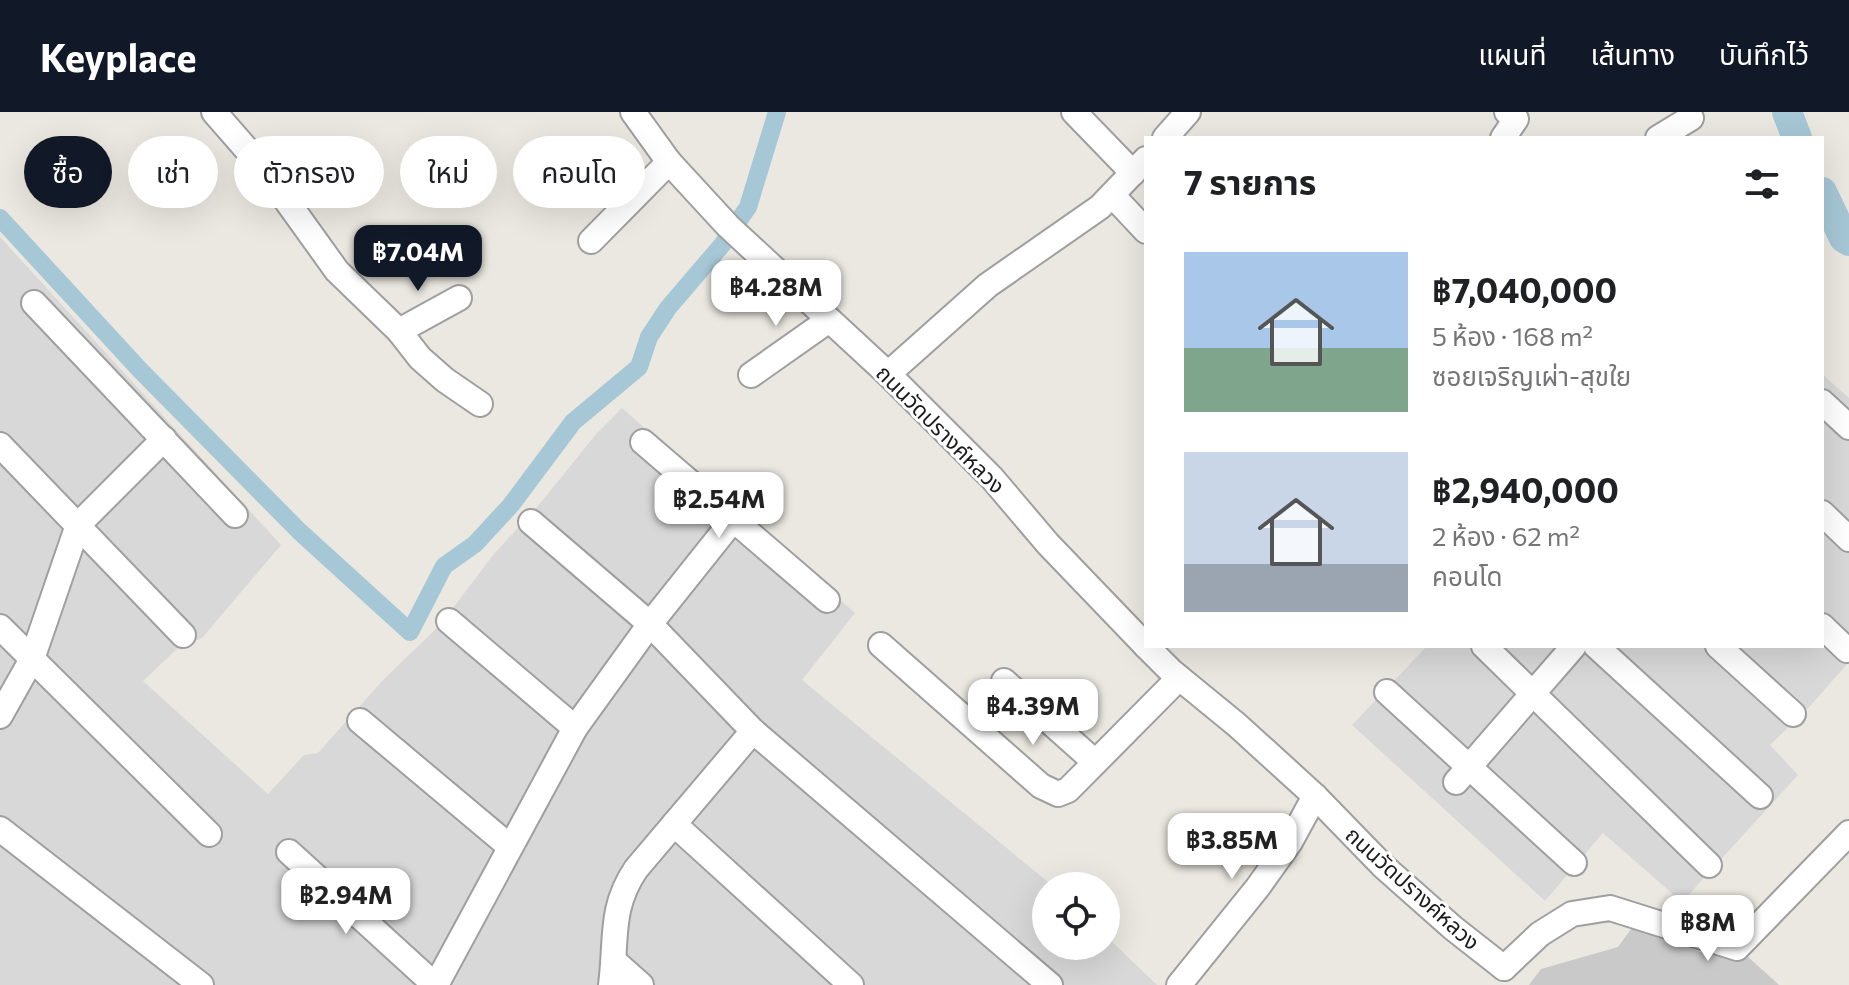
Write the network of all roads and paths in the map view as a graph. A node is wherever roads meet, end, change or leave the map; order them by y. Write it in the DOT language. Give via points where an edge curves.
graph roads {
  1 [pos="214,112"];
  2 [pos="633,112"];
  3 [pos="1074,112"];
  4 [pos="1188,112"];
  5 [pos="1507,112"];
  6 [pos="1691,118"];
  7 [pos="1167,136"];
  8 [pos="1504,136"];
  9 [pos="1661,136"];
  10 [pos="669,162"];
  11 [pos="1140,166"];
  12 [pos="1113,196"];
  13 [pos="1144,229"];
  14 [pos="591,241"];
  15 [pos="459,298"];
  16 [pos="34,303"];
  17 [pos="829,320"];
  18 [pos="399,331"];
  19 [pos="888,374"];
  20 [pos="751,375"];
  21 [pos="480,404"];
  22 [pos="1824,404"];
  23 [pos="1849,427"];
  24 [pos="164,439"];
  25 [pos="643,442"];
  26 [pos="0,445"];
  27 [pos="235,515"];
  28 [pos="1824,515"];
  29 [pos="733,520"];
  30 [pos="531,522"];
  31 [pos="78,525"];
  32 [pos="1849,539"];
  33 [pos="827,600"];
  34 [pos="449,621"];
  35 [pos="650,624"];
  36 [pos="0,627"];
  37 [pos="1824,628"];
  38 [pos="183,635"];
  39 [pos="1144,644"];
  40 [pos="881,645"];
  41 [pos="1148,648"];
  42 [pos="1486,648"];
  43 [pos="1572,648"];
  44 [pos="1598,648"];
  45 [pos="1720,648"];
  46 [pos="1847,650"];
  47 [pos="32,659"];
  48 [pos="1179,678"];
  49 [pos="1004,681"];
  50 [pos="1387,692"];
  51 [pos="1532,692"];
  52 [pos="1793,714"];
  53 [pos="0,716"];
  54 [pos="360,721"];
  55 [pos="575,728"];
  56 [pos="753,731"];
  57 [pos="1095,762"];
  58 [pos="1463,775"];
  59 [pos="1315,796"];
  60 [pos="1760,796"];
  61 [pos="674,824"];
  62 [pos="0,829"];
  63 [pos="1849,833"];
  64 [pos="209,834"];
  65 [pos="509,846"];
  66 [pos="289,852"];
  67 [pos="1574,863"];
  68 [pos="1709,865"];
  69 [pos="612,973"];
  70 [pos="1504,976"];
  71 [pos="201,985"];
  72 [pos="436,985"];
  73 [pos="641,985"];
  74 [pos="851,985"];
  75 [pos="1050,985"];
  76 [pos="1179,985"];
  1 -- 18 [label="street" via="263,168 337,271"];
  2 -- 10 [label="street, ถนนวัดปรางค์หลวง"];
  3 -- 11 [label="street"];
  4 -- 7 [label="street"];
  5 -- 8 [label="street" via="1516,119"];
  6 -- 9 [label="street"];
  10 -- 14 [label="street"];
  10 -- 17 [label="street, ถนนวัดปรางค์หลวง" via="747,245"];
  11 -- 12 [label="street"];
  12 -- 13 [label="street"];
  12 -- 19 [label="street" via="988,285"];
  15 -- 18 [label="street"];
  16 -- 24 [label="street"];
  17 -- 19 [label="street, ถนนวัดปรางค์หลวง"];
  17 -- 20 [label="street"];
  18 -- 21 [label="street" via="433,370"];
  19 -- 39 [label="street, ถนนวัดปรางค์หลวง"];
  22 -- 23 [label="street"];
  24 -- 27 [label="street"];
  24 -- 31 [label="street"];
  25 -- 29 [label="street"];
  26 -- 31 [label="street"];
  28 -- 32 [label="street"];
  29 -- 33 [label="street"];
  29 -- 35 [label="street"];
  30 -- 35 [label="street"];
  31 -- 38 [label="street"];
  31 -- 47 [label="street"];
  34 -- 55 [label="street"];
  35 -- 55 [label="street"];
  35 -- 56 [label="street"];
  36 -- 47 [label="street"];
  37 -- 46 [label="street"];
  40 -- 57 [label="street" via="1051,793 1068,790"];
  41 -- 48 [label="street, ถนนวัดปรางค์หลวง"];
  42 -- 51 [label="street"];
  43 -- 51 [label="street"];
  44 -- 60 [label="street"];
  45 -- 52 [label="street"];
  47 -- 53 [label="street"];
  47 -- 64 [label="street"];
  48 -- 57 [label="street"];
  48 -- 59 [label="street, ถนนวัดปรางค์หลวง"];
  49 -- 57 [label="street"];
  50 -- 58 [label="street"];
  51 -- 58 [label="street"];
  51 -- 68 [label="street"];
  54 -- 65 [label="street"];
  55 -- 65 [label="street"];
  56 -- 61 [label="street"];
  56 -- 75 [label="street"];
  58 -- 67 [label="street"];
  59 -- 70 [label="street, ถนนวัดปรางค์หลวง"];
  59 -- 76 [label="street" via="1258,887"];
  61 -- 69 [label="street" via="624,887 615,912"];
  61 -- 74 [label="street"];
  62 -- 71 [label="street"];
  63 -- 70 [label="street" via="1737,948 1610,908 1572,914 1540,934"];
  65 -- 72 [label="street"];
  66 -- 72 [label="street"];
  69 -- 73 [label="street"];
}
